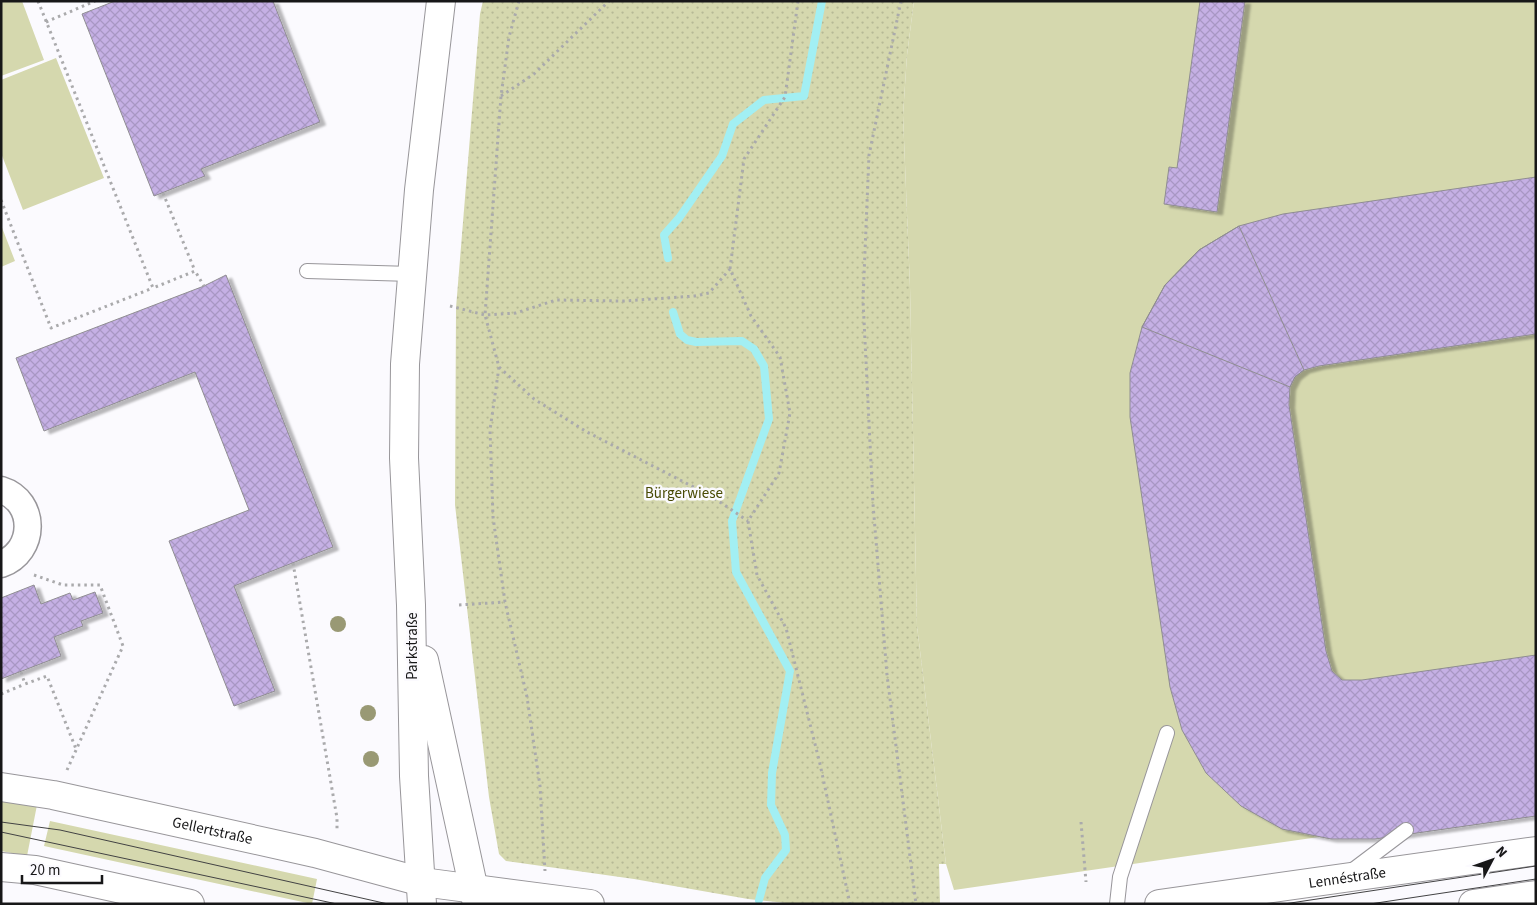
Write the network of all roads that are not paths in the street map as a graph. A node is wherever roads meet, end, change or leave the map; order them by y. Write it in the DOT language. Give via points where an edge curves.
graph roads {
  1 [pos="441,1"];
  2 [pos="307,271"];
  3 [pos="412,274"];
  4 [pos="1,490"];
  5 [pos="1,564"];
  6 [pos="411,605"];
  7 [pos="1167,733"];
  8 [pos="1,787"];
  9 [pos="1406,830"];
  10 [pos="1536,851"];
  11 [pos="1,867"];
  12 [pos="1340,880"];
  13 [pos="422,893"];
  14 [pos="1536,894"];
  15 [pos="475,896"];
  16 [pos="190,904"];
  17 [pos="590,904"];
  18 [pos="1117,904"];
  19 [pos="1159,904"];
  20 [pos="1474,904"];
  1 -- 3 [label="main road"];
  2 -- 3 [label="lane"];
  3 -- 6 [label="main road" via="405,364 404,458"];
  4 -- 5 [label="street" via="18,500 25,510 28,536 14,557"];
  6 -- 13 [label="main road, Parkstraße" via="414,776"];
  6 -- 15 [label="main road, Parkstraße"];
  7 -- 18 [label="lane" via="1120,877"];
  8 -- 13 [label="main road, Gellertstraße" via="53,795 315,853"];
  9 -- 12 [label="lane" via="1376,844"];
  10 -- 12 [label="main road, Lennéstraße"];
  11 -- 16 [label="main road" via="35,870"];
  12 -- 19 [label="main road, Lennéstraße"];
  13 -- 15 [label="main road, Gellertstraße"];
  14 -- 20 [label="main road"];
  15 -- 17 [label="main road"];
}
